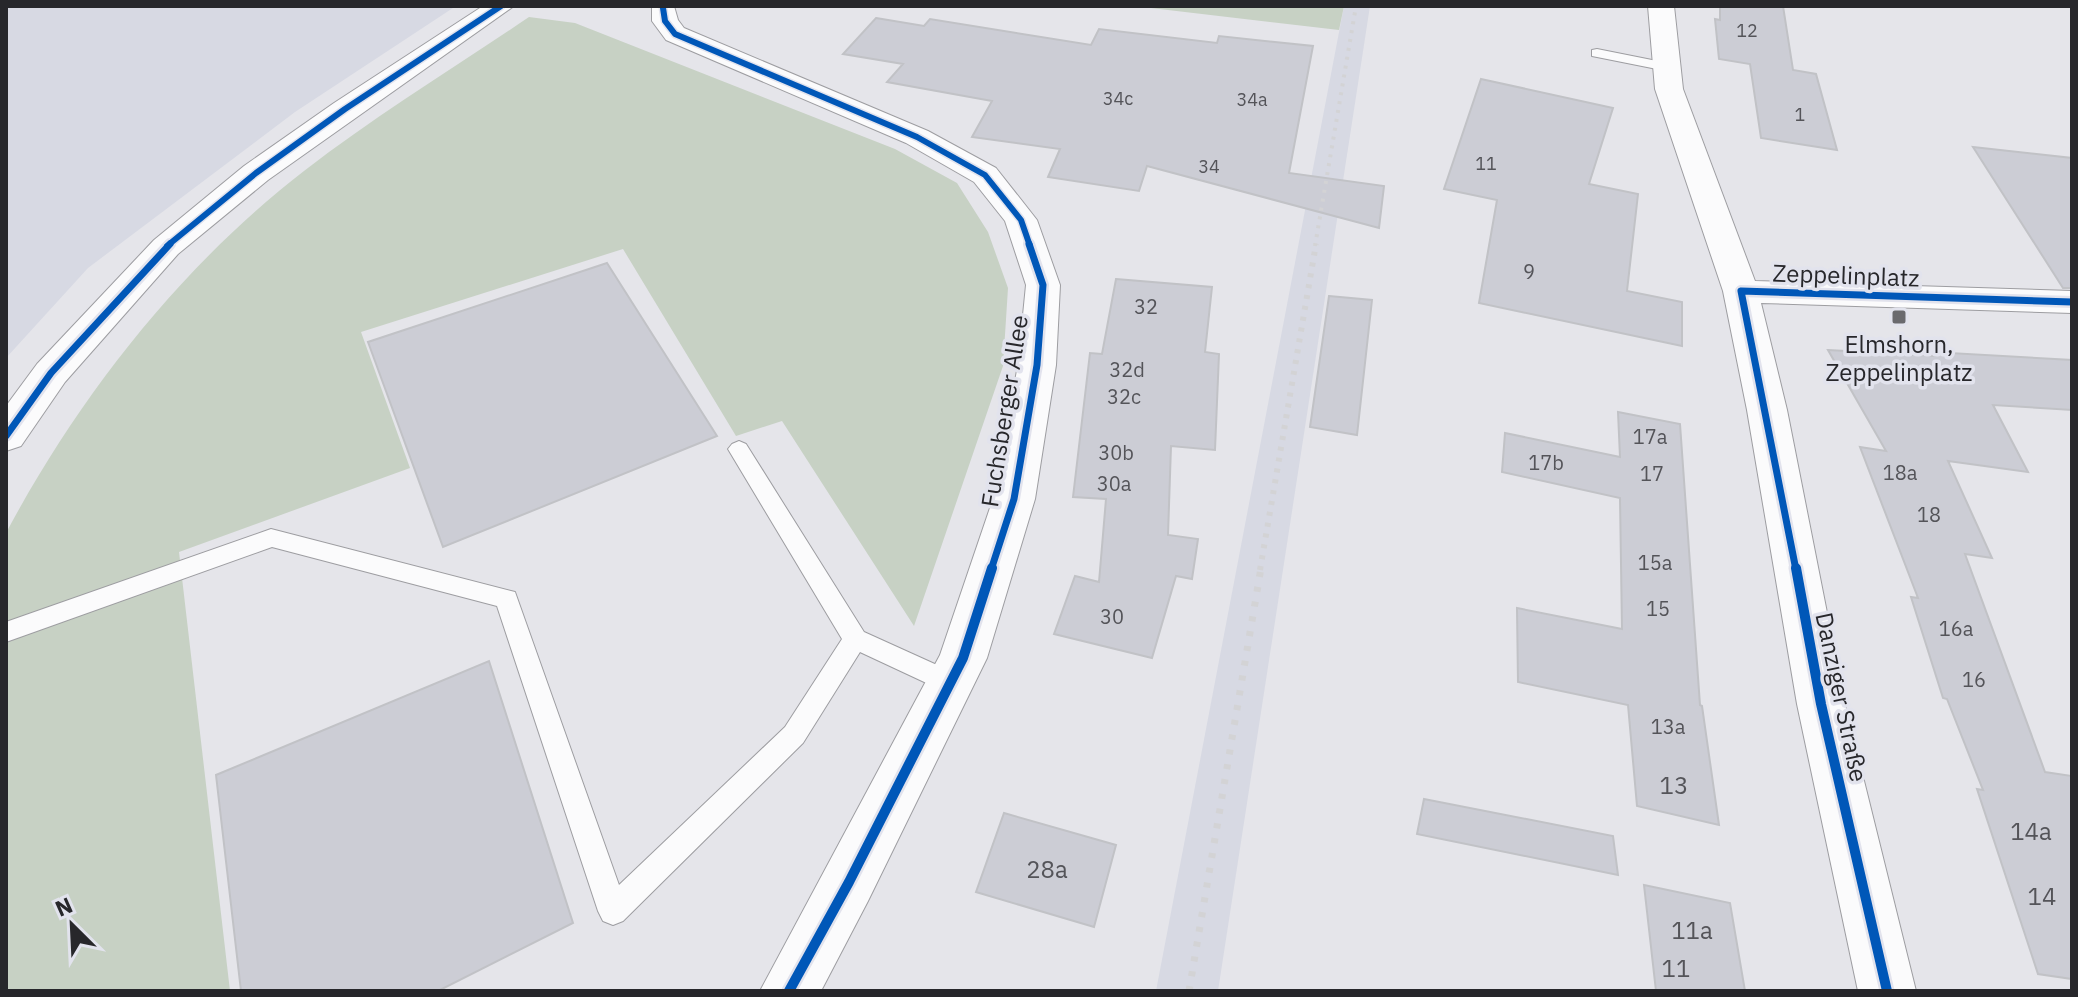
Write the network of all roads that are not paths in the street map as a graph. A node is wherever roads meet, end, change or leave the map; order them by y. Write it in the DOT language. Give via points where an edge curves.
graph roads {
  1 [pos="501,6"];
  2 [pos="1661,6"];
  3 [pos="663,8"];
  4 [pos="1597,53"];
  5 [pos="1668,78"];
  6 [pos="1741,291"];
  7 [pos="2072,302"];
  8 [pos="1767,410"];
  9 [pos="6,436"];
  10 [pos="739,449"];
  11 [pos="6,632"];
  12 [pos="855,639"];
  13 [pos="950,683"];
  14 [pos="789,991"];
  15 [pos="1887,991"];
  1 -- 9 [label="street" via="256,173 166,247 51,373"];
  2 -- 5 [label="street, Zeppelinplatz"];
  3 -- 13 [label="street, Fuchsberger Allee" via="675,34 917,137 985,175 1021,220 1043,285 1037,365 1014,499 963,658"];
  4 -- 5 [label="lane"];
  5 -- 6 [label="street, Zeppelinplatz"];
  6 -- 7 [label="street, Zeppelinplatz"];
  6 -- 8 [label="street, Zeppelinplatz"];
  8 -- 15 [label="street, Danziger Straße" via="1821,704"];
  10 -- 12 [label="lane"];
  11 -- 12 [label="lane" via="271,538 507,599 613,911 794,735"];
  12 -- 13 [label="lane"];
  13 -- 14 [label="street, Fuchsberger Allee"];
}
